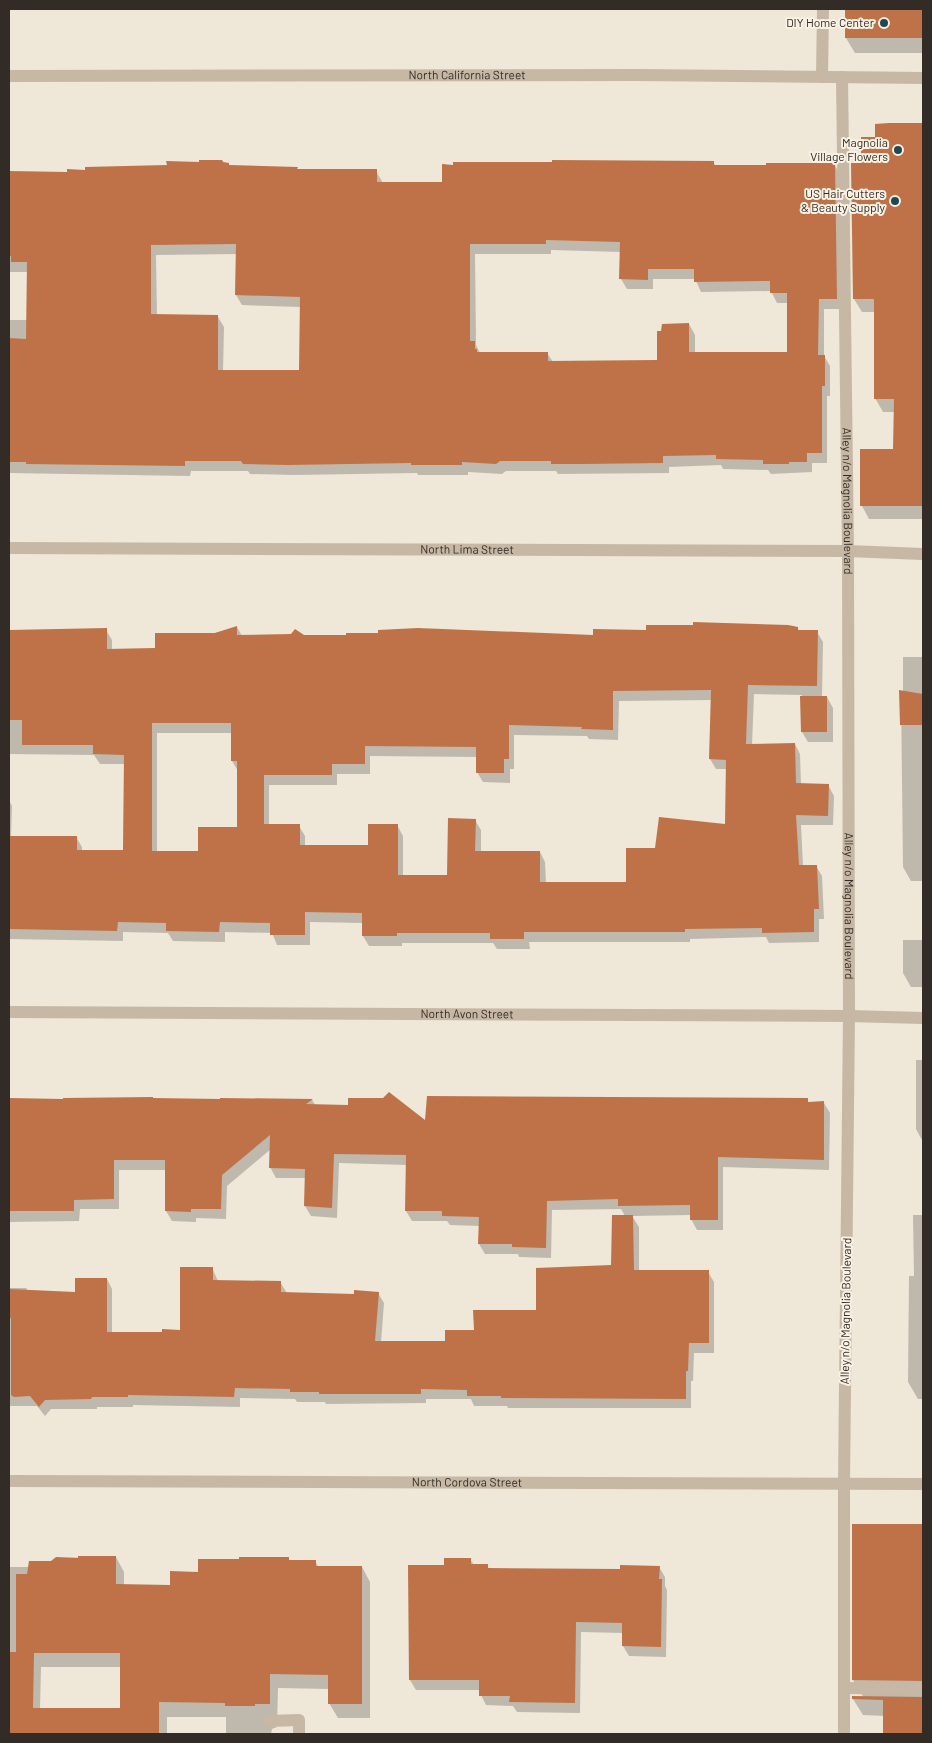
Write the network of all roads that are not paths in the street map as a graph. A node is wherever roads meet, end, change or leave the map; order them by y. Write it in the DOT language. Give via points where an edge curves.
graph roads {
  1 [pos="823,9"];
  2 [pos="9,76"];
  3 [pos="822,77"];
  4 [pos="842,78"];
  5 [pos="923,78"];
  6 [pos="9,548"];
  7 [pos="848,551"];
  8 [pos="923,554"];
  9 [pos="9,1012"];
  10 [pos="849,1016"];
  11 [pos="923,1018"];
  12 [pos="9,1481"];
  13 [pos="844,1483"];
  14 [pos="923,1484"];
  15 [pos="844,1688"];
  16 [pos="923,1689"];
  17 [pos="269,1721"];
  18 [pos="299,1734"];
  19 [pos="844,1734"];
  1 -- 3 [label="street"];
  2 -- 3 [label="street, North California Street"];
  3 -- 4 [label="street, North California Street"];
  4 -- 5 [label="street, North California Street"];
  4 -- 7 [label="street, Alley n/o Magnolia Boulevard"];
  6 -- 7 [label="street, North Lima Street"];
  7 -- 8 [label="street, North Lima Street"];
  7 -- 10 [label="street, Alley n/o Magnolia Boulevard"];
  9 -- 10 [label="street, North Avon Street"];
  10 -- 11 [label="street, North Avon Street"];
  10 -- 13 [label="street, Alley n/o Magnolia Boulevard"];
  12 -- 13 [label="street, North Cordova Street"];
  13 -- 14 [label="street, North Cordova Street"];
  13 -- 15 [label="street, Alley n/o Magnolia Boulevard"];
  15 -- 16 [label="street"];
  15 -- 19 [label="street, Alley n/o Magnolia Boulevard"];
  17 -- 18 [label="street" via="299,1720"];
}
